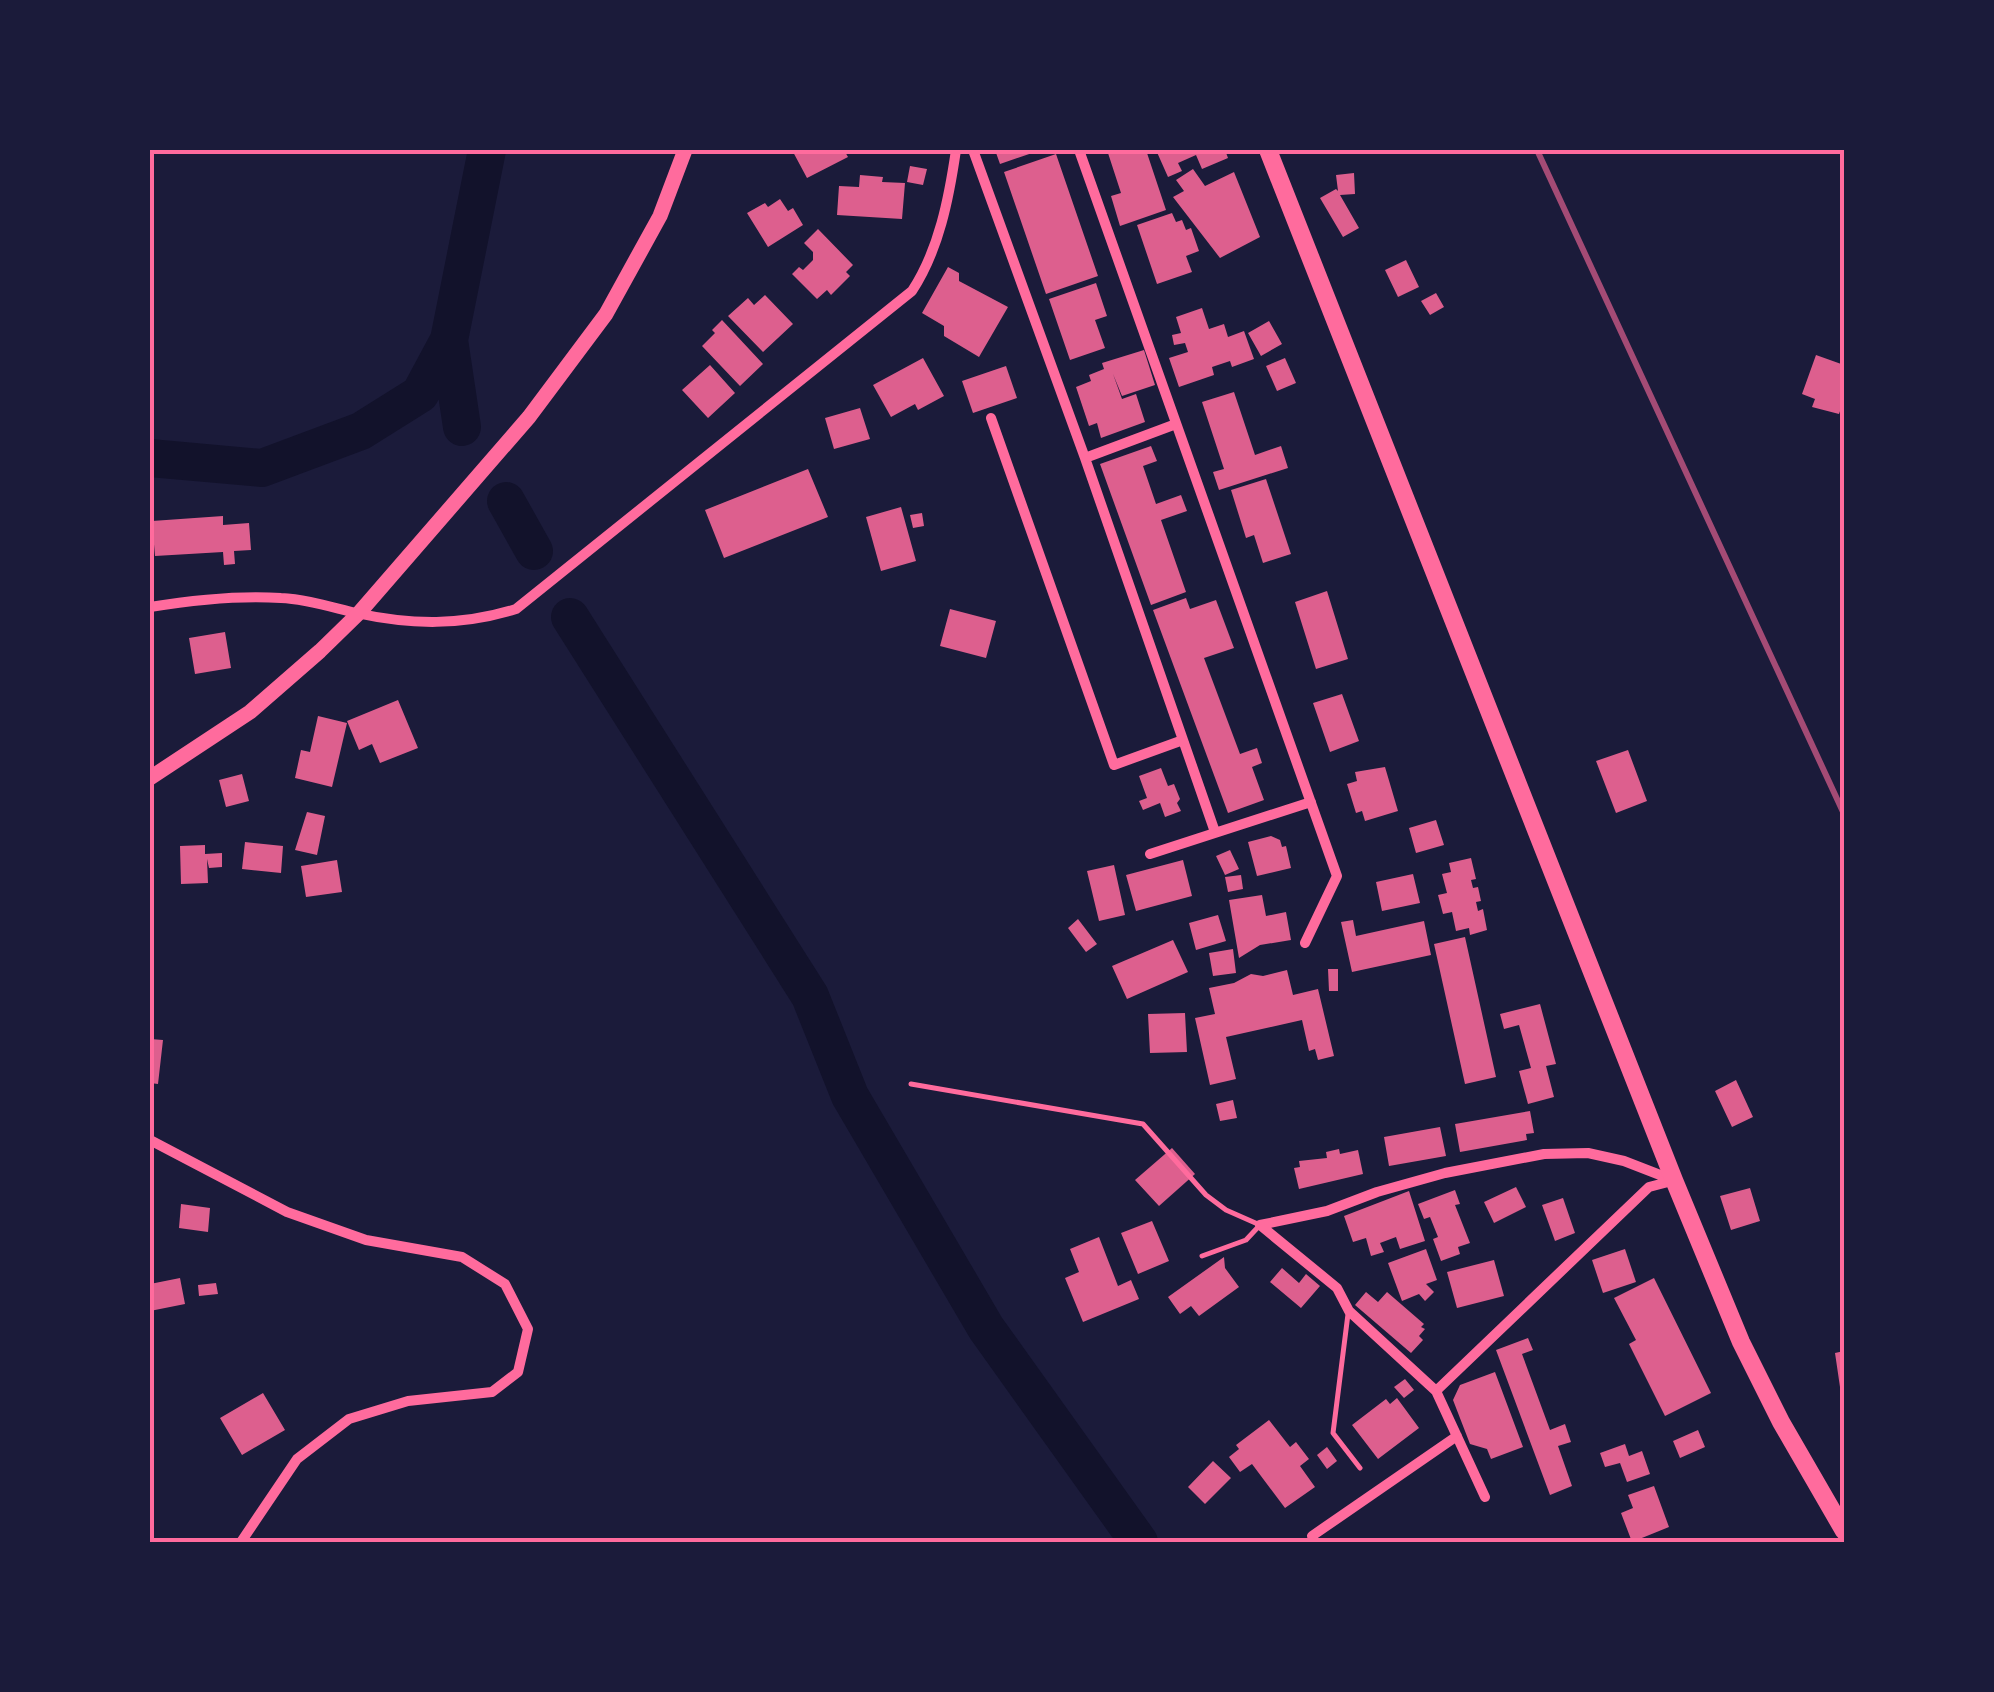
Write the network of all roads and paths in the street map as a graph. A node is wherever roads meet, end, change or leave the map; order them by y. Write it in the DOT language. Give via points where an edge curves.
graph roads {
  1 [pos="685,150"];
  2 [pos="956,150"];
  3 [pos="973,150"];
  4 [pos="1078,150"];
  5 [pos="1268,150"];
  6 [pos="991,418"];
  7 [pos="1176,424"];
  8 [pos="1085,458"];
  9 [pos="150,607"];
  10 [pos="359,613"];
  11 [pos="1183,740"];
  12 [pos="150,778"];
  13 [pos="1311,802"];
  14 [pos="1215,832"];
  15 [pos="1150,854"];
  16 [pos="1305,943"];
  17 [pos="911,1084"];
  18 [pos="150,1140"];
  19 [pos="1674,1180"];
  20 [pos="1260,1226"];
  21 [pos="1202,1256"];
  22 [pos="1349,1310"];
  23 [pos="1436,1391"];
  24 [pos="1456,1436"];
  25 [pos="1360,1468"];
  26 [pos="1485,1497"];
  27 [pos="1844,1531"];
  28 [pos="1312,1536"];
  29 [pos="241,1542"];
  1 -- 10 [label="main road" via="660,216 606,314 530,418"];
  2 -- 10 [label="street" via="927,268 912,291 516,608 458,622"];
  3 -- 8 [label="street"];
  4 -- 7 [label="street"];
  5 -- 19 [label="main road"];
  6 -- 11 [label="street" via="1114,765"];
  7 -- 8 [label="street"];
  7 -- 13 [label="street"];
  8 -- 11 [label="street"];
  9 -- 10 [label="street" via="236,596"];
  10 -- 12 [label="main road" via="272,695"];
  11 -- 14 [label="street"];
  13 -- 14 [label="street"];
  13 -- 16 [label="street" via="1337,876"];
  14 -- 15 [label="street"];
  17 -- 20 [label="lane" via="1143,1124 1206,1194"];
  18 -- 29 [label="street" via="287,1212 366,1240 462,1257 505,1284 528,1328 518,1372 492,1392 408,1401 349,1419 296,1459"];
  19 -- 20 [label="street" via="1588,1153 1544,1154 1445,1173"];
  19 -- 23 [label="street" via="1649,1187"];
  19 -- 27 [label="main road" via="1741,1342"];
  20 -- 21 [label="lane" via="1246,1240"];
  20 -- 22 [label="street" via="1338,1288"];
  22 -- 23 [label="street"];
  22 -- 25 [label="lane" via="1333,1433"];
  23 -- 24 [label="street"];
  24 -- 26 [label="street"];
  24 -- 28 [label="street"];
}
